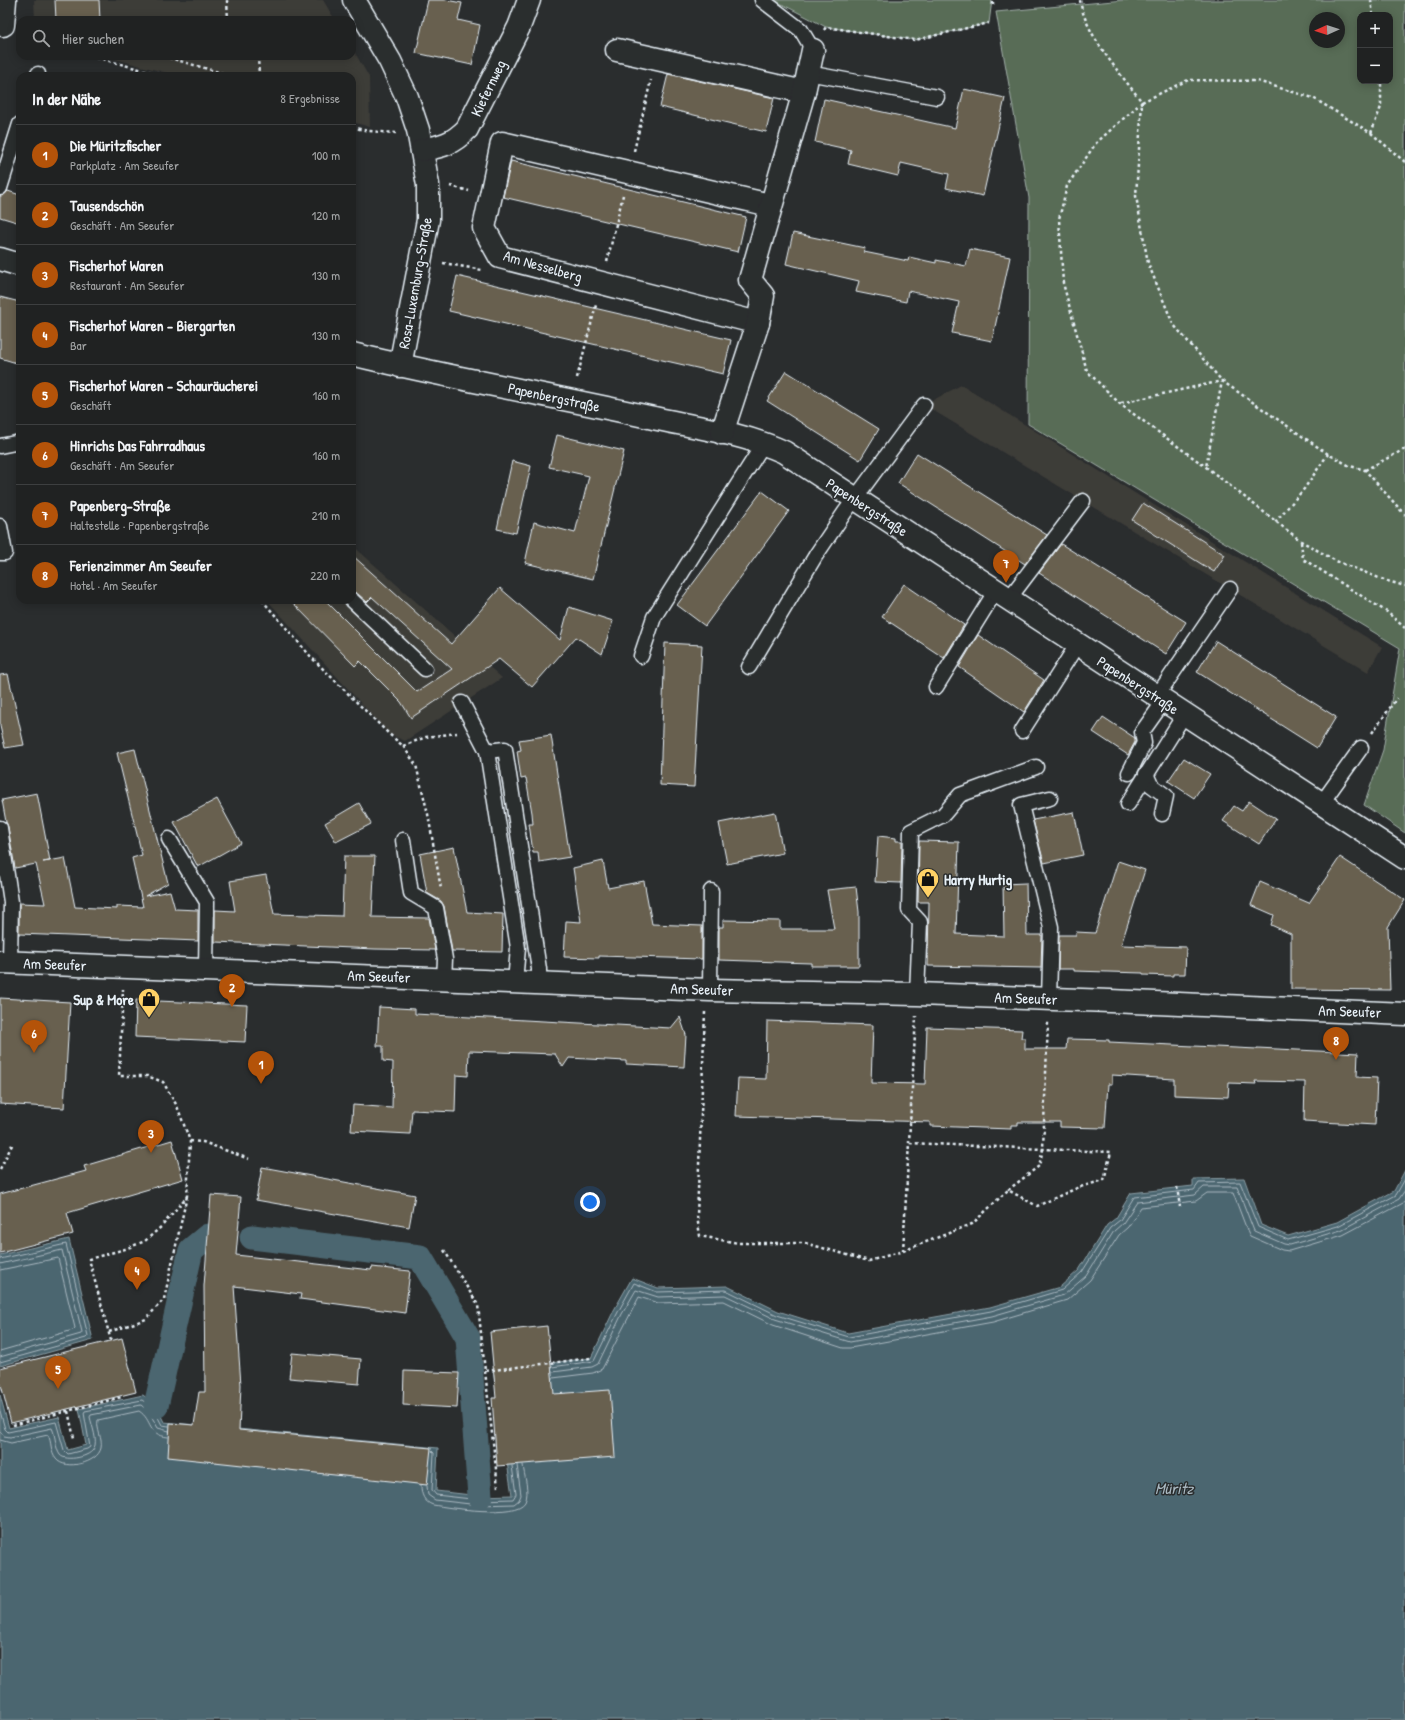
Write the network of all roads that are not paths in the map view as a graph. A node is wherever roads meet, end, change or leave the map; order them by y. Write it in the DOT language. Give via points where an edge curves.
graph roads {
  1 [pos="5,0"];
  2 [pos="354,0"];
  3 [pos="529,0"];
  4 [pos="762,0"];
  5 [pos="3,25"];
  6 [pos="617,50"];
  7 [pos="813,50"];
  8 [pos="806,83"];
  9 [pos="937,97"];
  10 [pos="16,137"];
  11 [pos="422,150"];
  12 [pos="0,188"];
  13 [pos="770,205"];
  14 [pos="0,259"];
  15 [pos="16,264"];
  16 [pos="758,323"];
  17 [pos="356,355"];
  18 [pos="400,366"];
  19 [pos="924,405"];
  20 [pos="722,433"];
  21 [pos="16,443"];
  22 [pos="764,443"];
  23 [pos="0,446"];
  24 [pos="854,499"];
  25 [pos="1083,502"];
  26 [pos="0,526"];
  27 [pos="0,553"];
  28 [pos="1230,589"];
  29 [pos="1002,596"];
  30 [pos="356,604"];
  31 [pos="1077,645"];
  32 [pos="641,656"];
  33 [pos="749,667"];
  34 [pos="424,669"];
  35 [pos="936,687"];
  36 [pos="1160,699"];
  37 [pos="462,703"];
  38 [pos="1184,715"];
  39 [pos="1022,731"];
  40 [pos="1361,748"];
  41 [pos="487,751"];
  42 [pos="1036,767"];
  43 [pos="1129,773"];
  44 [pos="1146,774"];
  45 [pos="1050,798"];
  46 [pos="1128,804"];
  47 [pos="1321,804"];
  48 [pos="1162,814"];
  49 [pos="0,828"];
  50 [pos="169,839"];
  51 [pos="403,840"];
  52 [pos="1405,858"];
  53 [pos="711,891"];
  54 [pos="5,962"];
  55 [pos="206,970"];
  56 [pos="444,979"];
  57 [pos="515,982"];
  58 [pos="539,983"];
  59 [pos="710,990"];
  60 [pos="917,994"];
  61 [pos="1049,999"];
  62 [pos="1405,1014"];
  1 -- 5 [label="street"];
  2 -- 11 [label="street, Rosa-Luxemburg-Straße" via="390,61 407,97"];
  3 -- 11 [label="street, Kiefernweg" via="519,27 467,129 455,141"];
  4 -- 7 [label="lane" via="801,30"];
  6 -- 8 [label="street" via="656,60"];
  7 -- 8 [label="street"];
  8 -- 9 [label="lane"];
  8 -- 13 [label="street"];
  10 -- 12 [label="lane"];
  11 -- 18 [label="street, Rosa-Luxemburg-Straße" via="428,185 428,220"];
  13 -- 16 [label="street" via="750,280 763,296"];
  13 -- 16 [label="street, Am Nesselberg" via="502,143 484,228 500,257"];
  14 -- 15 [label="street"];
  16 -- 20 [label="street"];
  17 -- 18 [label="street, Papenbergstraße"];
  18 -- 20 [label="street, Papenbergstraße"];
  19 -- 24 [label="lane"];
  20 -- 22 [label="street, Papenbergstraße"];
  21 -- 23 [label="lane"];
  22 -- 24 [label="street, Papenbergstraße" via="784,452"];
  22 -- 32 [label="lane" via="654,617"];
  24 -- 29 [label="street, Papenbergstraße"];
  24 -- 33 [label="lane" via="816,555"];
  25 -- 29 [label="lane"];
  26 -- 27 [label="lane" via="5,553"];
  28 -- 36 [label="lane"];
  29 -- 31 [label="street, Papenbergstraße"];
  29 -- 35 [label="lane"];
  30 -- 34 [label="lane"];
  31 -- 36 [label="street, Papenbergstraße"];
  31 -- 39 [label="lane"];
  36 -- 38 [label="street, Papenbergstraße"];
  36 -- 43 [label="lane" via="1142,732 1144,743"];
  37 -- 41 [label="lane"];
  38 -- 44 [label="lane"];
  38 -- 47 [label="street, Papenbergstraße"];
  40 -- 47 [label="lane"];
  41 -- 57 [label="lane" via="518,948"];
  41 -- 58 [label="lane" via="505,749 539,969"];
  42 -- 60 [label="lane" via="960,795 943,816 911,831 909,910 920,922"];
  44 -- 46 [label="lane"];
  44 -- 48 [label="lane" via="1151,785 1166,796"];
  45 -- 61 [label="lane" via="1021,806 1051,927"];
  47 -- 52 [label="street, Papenbergstraße"];
  49 -- 54 [label="lane" via="11,902"];
  50 -- 55 [label="lane" via="207,902"];
  51 -- 56 [label="lane" via="411,893 436,908 445,958"];
  53 -- 59 [label="lane"];
  54 -- 55 [label="street, Am Seeufer"];
  55 -- 56 [label="street, Am Seeufer"];
  56 -- 57 [label="street, Am Seeufer"];
  57 -- 58 [label="street, Am Seeufer"];
  58 -- 59 [label="street, Am Seeufer"];
  59 -- 60 [label="street, Am Seeufer"];
  60 -- 61 [label="street, Am Seeufer"];
  61 -- 62 [label="street, Am Seeufer"];
}
